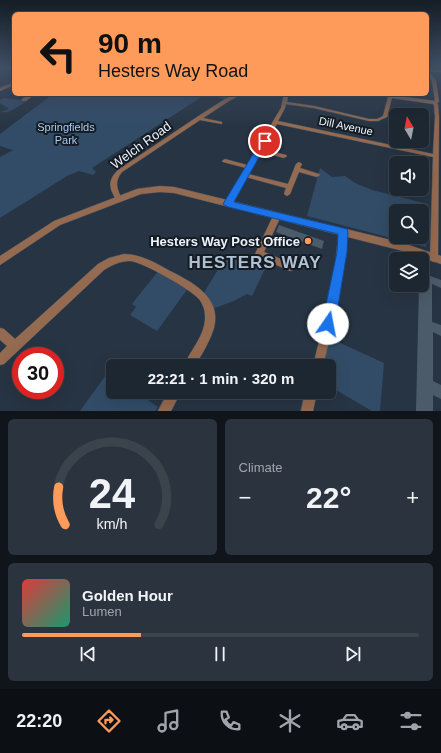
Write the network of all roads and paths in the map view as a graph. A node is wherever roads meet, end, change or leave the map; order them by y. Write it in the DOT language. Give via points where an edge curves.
graph roads {
  1 [pos="435,87"];
  2 [pos="30,96"];
  3 [pos="236,96"];
  4 [pos="286,96"];
  5 [pos="390,96"];
  6 [pos="24,100"];
  7 [pos="434,103"];
  8 [pos="285,104"];
  9 [pos="199,118"];
  10 [pos="276,122"];
  11 [pos="220,123"];
  12 [pos="259,150"];
  13 [pos="284,156"];
  14 [pos="435,156"];
  15 [pos="225,161"];
  16 [pos="249,167"];
  17 [pos="245,175"];
  18 [pos="317,175"];
  19 [pos="290,187"];
  20 [pos="438,190"];
  21 [pos="287,194"];
  22 [pos="119,198"];
  23 [pos="228,204"];
  24 [pos="277,216"];
  25 [pos="343,232"];
  26 [pos="437,259"];
  27 [pos="0,261"];
  28 [pos="290,267"];
  29 [pos="0,333"];
  30 [pos="15,346"];
  31 [pos="193,359"];
  32 [pos="320,359"];
  33 [pos="0,360"];
  34 [pos="170,399"];
  35 [pos="310,399"];
  36 [pos="164,411"];
  37 [pos="307,411"];
  1 -- 7 [label="street" via="437,102"];
  2 -- 6 [label="street"];
  3 -- 9 [label="street, Welch Road"];
  4 -- 8 [label="street"];
  5 -- 7 [label="street"];
  5 -- 8 [label="street" via="386,117 378,120"];
  7 -- 14 [label="street"];
  8 -- 10 [label="street"];
  9 -- 11 [label="street"];
  9 -- 22 [label="street, Welch Road" via="117,174 112,185"];
  10 -- 12 [label="street"];
  10 -- 14 [label="street, Dill Avenue"];
  12 -- 13 [label="street"];
  12 -- 16 [label="street"];
  14 -- 20 [label="street"];
  15 -- 16 [label="street"];
  16 -- 17 [label="street"];
  17 -- 19 [label="street"];
  17 -- 23 [label="street"];
  18 -- 19 [label="street" via="298,166"];
  19 -- 21 [label="street"];
  20 -- 26 [label="street"];
  22 -- 23 [label="street" via="140,191 160,189 174,190"];
  22 -- 27 [label="street" via="57,223"];
  23 -- 24 [label="street"];
  24 -- 25 [label="street"];
  24 -- 28 [label="street" via="259,254"];
  25 -- 26 [label="street" via="403,247"];
  25 -- 32 [label="street" via="331,313"];
  29 -- 30 [label="street"];
  30 -- 31 [label="street" via="101,266 118,258 133,258 198,291 207,305 211,322"];
  30 -- 33 [label="street"];
  34 -- 36 [label="street"];
  35 -- 37 [label="street"];
}
